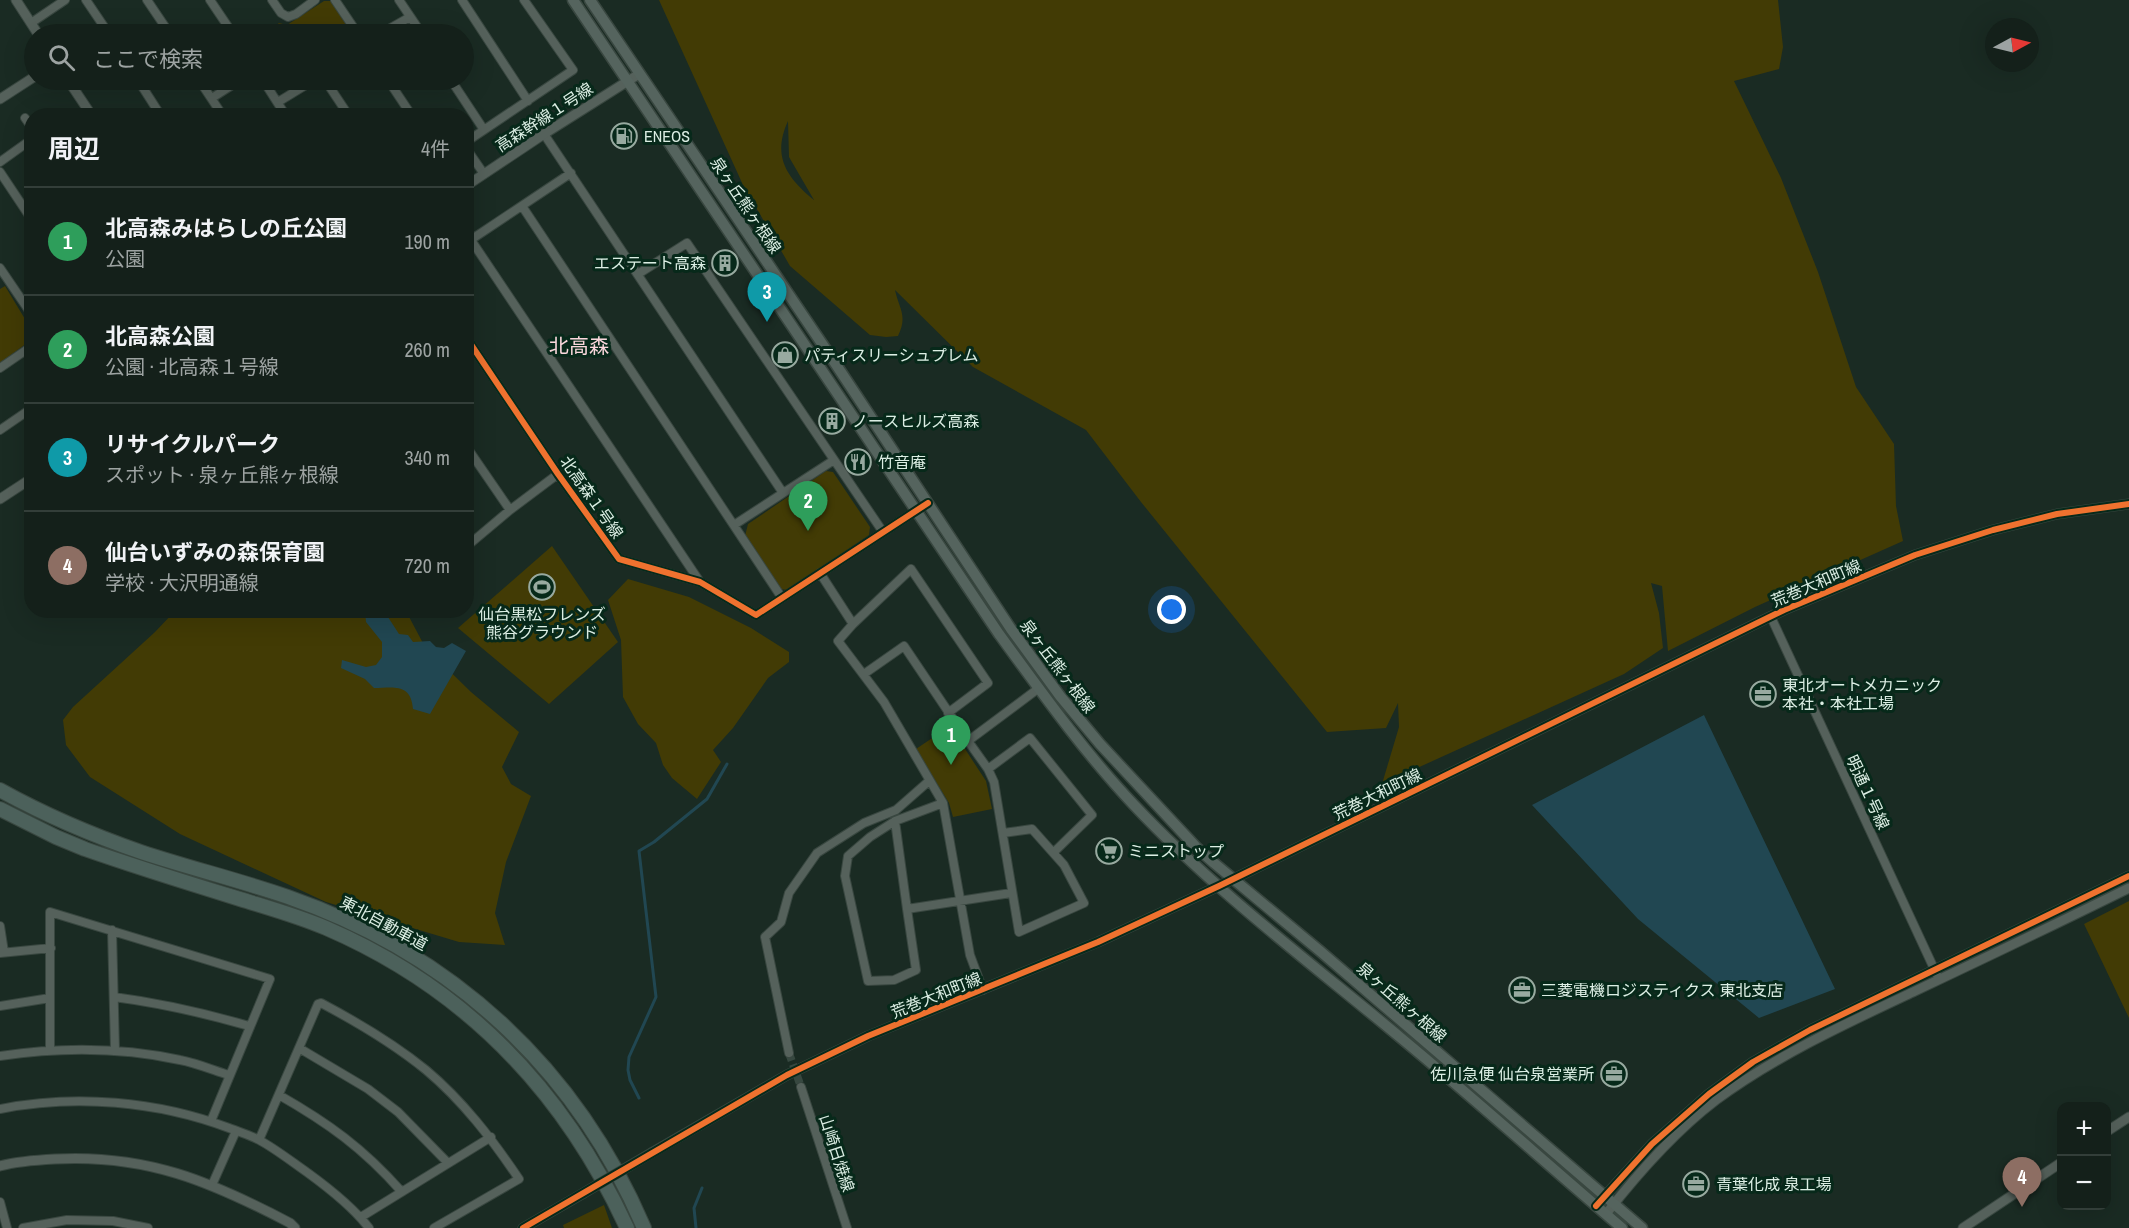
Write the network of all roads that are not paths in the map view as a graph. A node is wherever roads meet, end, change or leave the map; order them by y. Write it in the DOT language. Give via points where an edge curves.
graph roads {
  1 [pos="16,0"];
  2 [pos="65,0"];
  3 [pos="86,0"];
  4 [pos="147,0"];
  5 [pos="210,0"];
  6 [pos="272,0"];
  7 [pos="315,0"];
  8 [pos="335,0"];
  9 [pos="399,0"];
  10 [pos="462,0"];
  11 [pos="524,0"];
  12 [pos="573,0"];
  13 [pos="590,0"];
  14 [pos="410,17"];
  15 [pos="31,23"];
  16 [pos="102,24"];
  17 [pos="163,24"];
  18 [pos="226,24"];
  19 [pos="351,24"];
  20 [pos="398,24"];
  21 [pos="415,24"];
  22 [pos="639,74"];
  23 [pos="628,81"];
  24 [pos="24,83"];
  25 [pos="75,90"];
  26 [pos="144,90"];
  27 [pos="206,90"];
  28 [pos="224,90"];
  29 [pos="269,90"];
  30 [pos="298,90"];
  31 [pos="332,90"];
  32 [pos="395,90"];
  33 [pos="458,90"];
  34 [pos="212,98"];
  35 [pos="0,99"];
  36 [pos="528,101"];
  37 [pos="278,102"];
  38 [pos="87,108"];
  39 [pos="156,108"];
  40 [pos="218,108"];
  41 [pos="281,108"];
  42 [pos="344,108"];
  43 [pos="407,108"];
  44 [pos="469,108"];
  45 [pos="474,115"];
  46 [pos="484,130"];
  47 [pos="544,134"];
  48 [pos="474,137"];
  49 [pos="24,145"];
  50 [pos="474,160"];
  51 [pos="0,162"];
  52 [pos="0,172"];
  53 [pos="571,173"];
  54 [pos="484,174"];
  55 [pos="474,181"];
  56 [pos="522,207"];
  57 [pos="24,208"];
  58 [pos="474,238"];
  59 [pos="474,248"];
  60 [pos="0,268"];
  61 [pos="638,274"];
  62 [pos="24,303"];
  63 [pos="474,349"];
  64 [pos="24,352"];
  65 [pos="0,368"];
  66 [pos="24,413"];
  67 [pos="1,427"];
  68 [pos="474,458"];
  69 [pos="834,460"];
  70 [pos="558,474"];
  71 [pos="24,484"];
  72 [pos="783,493"];
  73 [pos="0,500"];
  74 [pos="928,503"];
  75 [pos="2129,504"];
  76 [pos="510,510"];
  77 [pos="916,511"];
  78 [pos="734,525"];
  79 [pos="883,532"];
  80 [pos="474,540"];
  81 [pos="820,573"];
  82 [pos="700,582"];
  83 [pos="782,598"];
  84 [pos="1771,617"];
  85 [pos="853,624"];
  86 [pos="864,674"];
  87 [pos="1039,688"];
  88 [pos="948,713"];
  89 [pos="968,741"];
  90 [pos="988,769"];
  91 [pos="929,781"];
  92 [pos="0,790"];
  93 [pos="943,803"];
  94 [pos="0,808"];
  95 [pos="895,821"];
  96 [pos="1003,832"];
  97 [pos="1054,852"];
  98 [pos="2129,876"];
  99 [pos="1233,879"];
  100 [pos="1219,886"];
  101 [pos="2129,888"];
  102 [pos="1011,893"];
  103 [pos="959,901"];
  104 [pos="907,909"];
  105 [pos="0,926"];
  106 [pos="112,930"];
  107 [pos="51,948"];
  108 [pos="2,952"];
  109 [pos="1935,970"];
  110 [pos="1939,979"];
  111 [pos="983,990"];
  112 [pos="114,997"];
  113 [pos="50,998"];
  114 [pos="0,1006"];
  115 [pos="249,1026"];
  116 [pos="299,1048"];
  117 [pos="50,1050"];
  118 [pos="115,1050"];
  119 [pos="789,1053"];
  120 [pos="0,1056"];
  121 [pos="228,1075"];
  122 [pos="801,1087"];
  123 [pos="279,1095"];
  124 [pos="0,1109"];
  125 [pos="2129,1117"];
  126 [pos="210,1121"];
  127 [pos="2111,1129"];
  128 [pos="236,1131"];
  129 [pos="491,1137"];
  130 [pos="259,1140"];
  131 [pos="448,1163"];
  132 [pos="2057,1165"];
  133 [pos="0,1166"];
  134 [pos="212,1185"];
  135 [pos="401,1191"];
  136 [pos="1605,1196"];
  137 [pos="0,1202"];
  138 [pos="1614,1204"];
  139 [pos="1596,1206"];
  140 [pos="1606,1214"];
  141 [pos="361,1217"];
  142 [pos="60,1225"];
  143 [pos="7,1228"];
  144 [pos="23,1228"];
  145 [pos="148,1228"];
  146 [pos="295,1228"];
  147 [pos="369,1228"];
  148 [pos="434,1228"];
  149 [pos="523,1228"];
  150 [pos="627,1228"];
  151 [pos="644,1228"];
  152 [pos="847,1228"];
  153 [pos="1622,1228"];
  154 [pos="1642,1228"];
  155 [pos="1963,1228"];
  1 -- 15 [label="street"];
  2 -- 15 [label="street"];
  3 -- 16 [label="street"];
  4 -- 17 [label="street"];
  5 -- 18 [label="street"];
  6 -- 7 [label="street" via="288,17"];
  8 -- 19 [label="street"];
  9 -- 14 [label="street"];
  10 -- 36 [label="street"];
  11 -- 36 [label="street" via="573,70"];
  12 -- 23 [label="main road, 泉ヶ丘熊ヶ根線"];
  13 -- 22 [label="main road, 泉ヶ丘熊ヶ根線"];
  14 -- 20 [label="street"];
  14 -- 21 [label="street"];
  22 -- 23 [label="street, 高森幹線１号線"];
  22 -- 74 [label="main road, 泉ヶ丘熊ヶ根線"];
  23 -- 47 [label="street, 高森幹線１号線"];
  23 -- 77 [label="main road, 泉ヶ丘熊ヶ根線"];
  24 -- 35 [label="street"];
  25 -- 38 [label="street"];
  26 -- 39 [label="street"];
  27 -- 34 [label="street"];
  28 -- 34 [label="street"];
  29 -- 37 [label="street"];
  30 -- 37 [label="street"];
  31 -- 42 [label="street"];
  32 -- 43 [label="street"];
  33 -- 44 [label="street"];
  34 -- 40 [label="street"];
  36 -- 46 [label="street"];
  37 -- 41 [label="street"];
  45 -- 46 [label="street"];
  46 -- 48 [label="street"];
  47 -- 53 [label="street"];
  47 -- 54 [label="street, 高森幹線１号線"];
  49 -- 51 [label="street"];
  50 -- 54 [label="street"];
  52 -- 57 [label="street"];
  53 -- 56 [label="street"];
  53 -- 61 [label="street"];
  54 -- 55 [label="street, 高森幹線１号線"];
  56 -- 58 [label="street"];
  56 -- 78 [label="street"];
  59 -- 82 [label="street"];
  60 -- 62 [label="street"];
  61 -- 69 [label="street" via="687,243"];
  61 -- 72 [label="street"];
  63 -- 70 [label="street, 北高森１号線"];
  64 -- 65 [label="street"];
  66 -- 67 [label="street"];
  68 -- 76 [label="street"];
  69 -- 72 [label="street"];
  69 -- 79 [label="street"];
  70 -- 76 [label="street"];
  70 -- 82 [label="street, 北高森１号線" via="619,559"];
  71 -- 73 [label="street"];
  72 -- 78 [label="street"];
  74 -- 77 [label="street, 北高森１号線"];
  74 -- 99 [label="main road, 泉ヶ丘熊ヶ根線" via="1060,696 1196,847"];
  75 -- 84 [label="street, 荒巻大和町線" via="2058,514 1926,551"];
  76 -- 80 [label="street"];
  77 -- 79 [label="street, 北高森１号線"];
  77 -- 87 [label="main road, 泉ヶ丘熊ヶ根線"];
  78 -- 83 [label="street"];
  79 -- 81 [label="street, 北高森１号線"];
  81 -- 83 [label="street, 北高森１号線"];
  81 -- 85 [label="street"];
  82 -- 83 [label="street, 北高森１号線" via="756,615"];
  84 -- 99 [label="street, 荒巻大和町線"];
  84 -- 109 [label="street, 明通１号線"];
  85 -- 86 [label="street" via="838,641"];
  85 -- 88 [label="street" via="911,569 988,683"];
  86 -- 88 [label="street" via="904,646"];
  86 -- 91 [label="street"];
  87 -- 89 [label="street"];
  87 -- 100 [label="main road, 泉ヶ丘熊ヶ根線" via="1135,806"];
  88 -- 89 [label="street"];
  89 -- 90 [label="street"];
  90 -- 96 [label="street"];
  90 -- 97 [label="street" via="1030,738 1092,815"];
  91 -- 93 [label="street"];
  91 -- 119 [label="street" via="896,810 864,823 817,853 789,893 781,922 765,938"];
  92 -- 151 [label="highway, 東北自動車道" via="90,834 329,912 389,941 451,980 529,1048 569,1096 614,1165"];
  93 -- 95 [label="street"];
  93 -- 103 [label="street"];
  94 -- 150 [label="highway, 東北自動車道" via="85,849 325,928 406,970 493,1036 534,1080 584,1147"];
  95 -- 104 [label="street"];
  95 -- 104 [label="street" via="848,856 845,876 868,981 894,980 916,970"];
  96 -- 97 [label="street" via="1032,829"];
  96 -- 102 [label="street"];
  97 -- 102 [label="street" via="1084,903 1019,932"];
  98 -- 109 [label="street"];
  99 -- 100 [label="street, 荒巻大和町線"];
  99 -- 136 [label="main road, 泉ヶ丘熊ヶ根線"];
  100 -- 111 [label="street, 荒巻大和町線"];
  100 -- 139 [label="main road, 泉ヶ丘熊ヶ根線"];
  101 -- 110 [label="street"];
  102 -- 103 [label="street"];
  103 -- 104 [label="street"];
  103 -- 111 [label="street" via="970,955"];
  105 -- 108 [label="street"];
  106 -- 107 [label="street" via="50,912"];
  106 -- 112 [label="street"];
  106 -- 115 [label="street" via="270,979"];
  107 -- 108 [label="street"];
  107 -- 113 [label="street"];
  109 -- 110 [label="street, 明通１号線"];
  109 -- 136 [label="street" via="1753,1062 1652,1144"];
  110 -- 138 [label="street" via="1758,1071 1715,1101 1658,1152"];
  111 -- 149 [label="street, 荒巻大和町線, bridge" via="868,1036 787,1075"];
  112 -- 115 [label="street" via="204,1012"];
  112 -- 118 [label="street"];
  113 -- 114 [label="street"];
  113 -- 117 [label="street"];
  115 -- 121 [label="street"];
  116 -- 123 [label="street"];
  116 -- 129 [label="street" via="321,1003 357,1022 426,1069"];
  116 -- 131 [label="street" via="398,1113"];
  117 -- 118 [label="street"];
  117 -- 120 [label="street"];
  118 -- 121 [label="street" via="182,1060"];
  121 -- 126 [label="street"];
  122 -- 152 [label="street, 山崎日焼線"];
  123 -- 130 [label="street"];
  123 -- 135 [label="street" via="351,1140"];
  124 -- 126 [label="street" via="58,1101 90,1102 162,1109"];
  125 -- 127 [label="street"];
  126 -- 128 [label="street"];
  128 -- 130 [label="street"];
  128 -- 134 [label="street"];
  129 -- 131 [label="street"];
  129 -- 148 [label="street" via="519,1179"];
  130 -- 141 [label="street" via="324,1184"];
  131 -- 135 [label="street"];
  132 -- 155 [label="street"];
  133 -- 134 [label="street" via="102,1159 166,1168"];
  134 -- 146 [label="street"];
  135 -- 141 [label="street"];
  136 -- 138 [label="main road, 泉ヶ丘熊ヶ根線"];
  136 -- 139 [label="street"];
  137 -- 143 [label="street"];
  138 -- 140 [label="street"];
  138 -- 154 [label="main road, 泉ヶ丘熊ヶ根線"];
  139 -- 140 [label="main road, 泉ヶ丘熊ヶ根線"];
  140 -- 153 [label="main road, 泉ヶ丘熊ヶ根線"];
  141 -- 147 [label="street"];
  142 -- 144 [label="street"];
  142 -- 145 [label="street" via="113,1221"];
}
